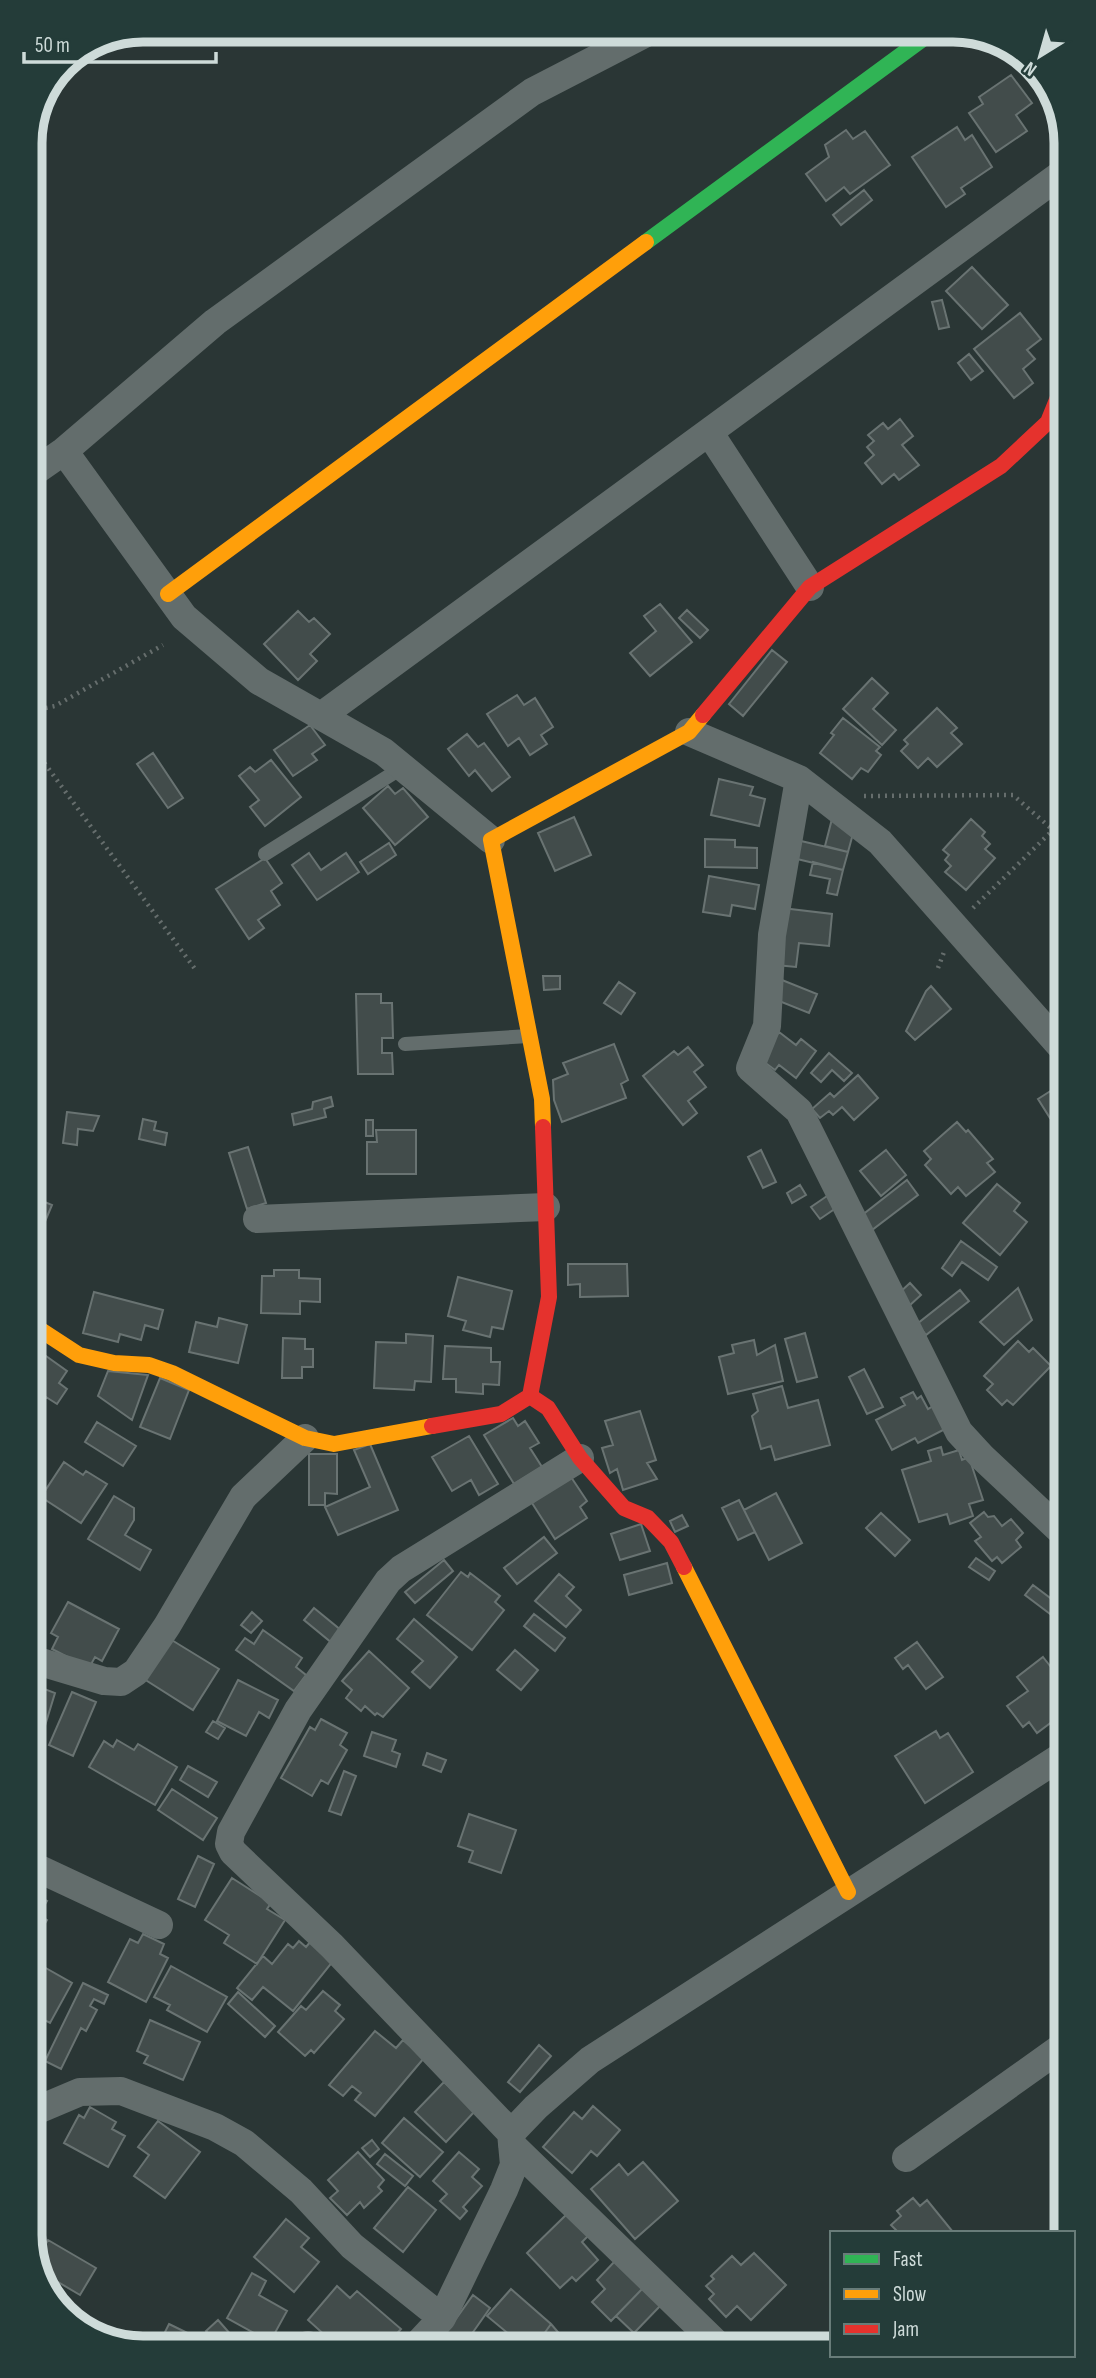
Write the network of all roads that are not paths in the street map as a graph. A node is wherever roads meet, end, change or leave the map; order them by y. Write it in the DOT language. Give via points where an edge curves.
graph roads {
  1 [pos="629,42"];
  2 [pos="919,42"];
  3 [pos="1054,179"];
  4 [pos="1054,407"];
  5 [pos="709,432"];
  6 [pos="64,451"];
  7 [pos="42,466"];
  8 [pos="810,587"];
  9 [pos="168,594"];
  10 [pos="321,716"];
  11 [pos="689,732"];
  12 [pos="403,767"];
  13 [pos="799,779"];
  14 [pos="491,840"];
  15 [pos="265,854"];
  16 [pos="530,1036"];
  17 [pos="1054,1039"];
  18 [pos="405,1044"];
  19 [pos="546,1207"];
  20 [pos="257,1219"];
  21 [pos="42,1331"];
  22 [pos="530,1396"];
  23 [pos="305,1438"];
  24 [pos="580,1458"];
  25 [pos="1054,1525"];
  26 [pos="42,1662"];
  27 [pos="1054,1761"];
  28 [pos="42,1870"];
  29 [pos="848,1892"];
  30 [pos="159,1925"];
  31 [pos="1054,2053"];
  32 [pos="42,2108"];
  33 [pos="512,2139"];
  34 [pos="906,2158"];
  35 [pos="442,2319"];
  36 [pos="426,2336"];
  37 [pos="709,2336"];
  1 -- 6 [label="street" via="532,92 215,322"];
  2 -- 9 [label="street"];
  3 -- 5 [label="street"];
  4 -- 8 [label="street" via="1048,422 1001,466"];
  5 -- 8 [label="street"];
  5 -- 10 [label="street"];
  6 -- 7 [label="street"];
  6 -- 9 [label="street"];
  8 -- 11 [label="street"];
  9 -- 10 [label="street" via="184,617 259,681"];
  10 -- 12 [label="street"];
  11 -- 13 [label="street"];
  11 -- 14 [label="street"];
  12 -- 14 [label="street"];
  12 -- 15 [label="lane"];
  13 -- 17 [label="street" via="880,842"];
  13 -- 25 [label="street" via="772,934 767,1026 750,1068 799,1111 959,1432"];
  14 -- 16 [label="street"];
  16 -- 18 [label="lane"];
  16 -- 19 [label="street" via="542,1099"];
  19 -- 20 [label="street"];
  19 -- 22 [label="street" via="549,1297"];
  21 -- 23 [label="street" via="79,1355 172,1373"];
  22 -- 23 [label="street" via="501,1414 334,1444"];
  22 -- 24 [label="street" via="548,1408"];
  23 -- 26 [label="street" via="243,1497 135,1672 121,1682 104,1681"];
  24 -- 29 [label="street" via="624,1508 648,1518 671,1542"];
  24 -- 33 [label="street" via="388,1581 298,1710 229,1843"];
  27 -- 29 [label="street"];
  28 -- 30 [label="street"];
  29 -- 33 [label="street" via="590,2060 537,2107"];
  31 -- 34 [label="street"];
  32 -- 35 [label="street" via="80,2092 121,2091 215,2127 244,2143 301,2191 352,2246"];
  33 -- 35 [label="street" via="514,2165"];
  33 -- 37 [label="street"];
  35 -- 36 [label="street"];
}
